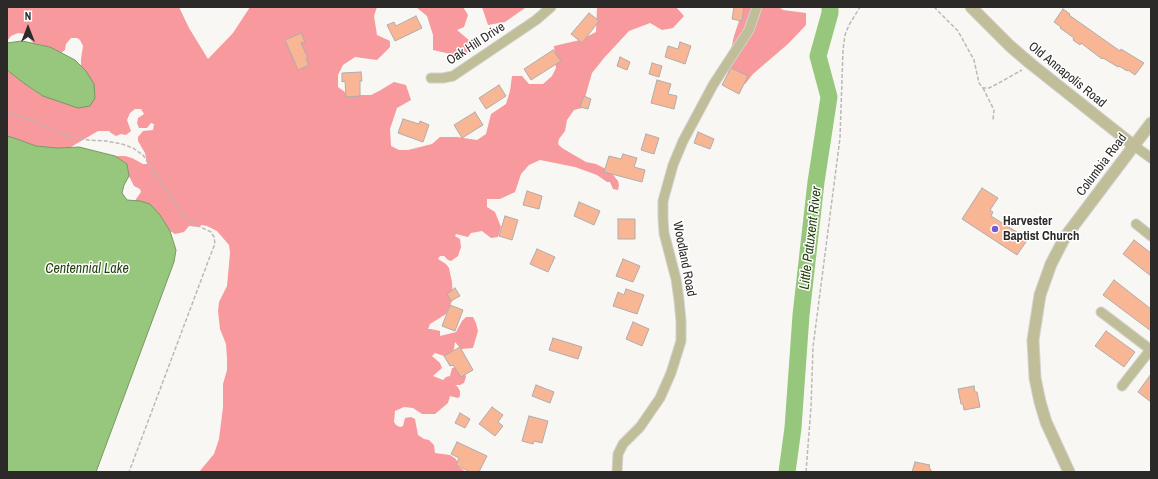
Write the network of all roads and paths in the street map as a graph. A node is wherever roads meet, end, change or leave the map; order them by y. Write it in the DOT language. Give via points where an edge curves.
graph roads {
  1 [pos="551,7"];
  2 [pos="757,7"];
  3 [pos="860,7"];
  4 [pos="934,7"];
  5 [pos="971,7"];
  6 [pos="1021,71"];
  7 [pos="431,78"];
  8 [pos="984,88"];
  9 [pos="7,111"];
  10 [pos="993,120"];
  11 [pos="1151,123"];
  12 [pos="1134,145"];
  13 [pos="1151,158"];
  14 [pos="1136,224"];
  15 [pos="1151,236"];
  16 [pos="1101,312"];
  17 [pos="1151,350"];
  18 [pos="1122,386"];
  19 [pos="130,472"];
  20 [pos="617,472"];
  21 [pos="806,472"];
  22 [pos="1069,472"];
  1 -- 7 [label="street, Oak Hill Drive" via="453,76"];
  2 -- 20 [label="street, Woodland Road" via="749,30 712,85 673,166 663,201 663,218 664,233 676,279 681,341 671,374 660,398 618,454"];
  3 -- 21 [label="path" via="845,36 840,138 813,347"];
  4 -- 8 [label="path" via="958,31 974,60 979,83"];
  5 -- 12 [label="street, Old Annapolis Road" via="1031,64"];
  6 -- 8 [label="path" via="989,88"];
  8 -- 10 [label="path" via="994,110"];
  9 -- 19 [label="path" via="72,137 106,141 133,148 142,156 183,215 192,223 211,232 214,237 215,244"];
  11 -- 12 [label="street, Columbia Road"];
  12 -- 13 [label="street, Old Annapolis Road"];
  12 -- 22 [label="street, Columbia Road" via="1065,237 1045,280 1037,311 1034,361 1040,402 1055,444"];
  14 -- 15 [label="street"];
  16 -- 17 [label="street"];
  17 -- 18 [label="street"];
}
